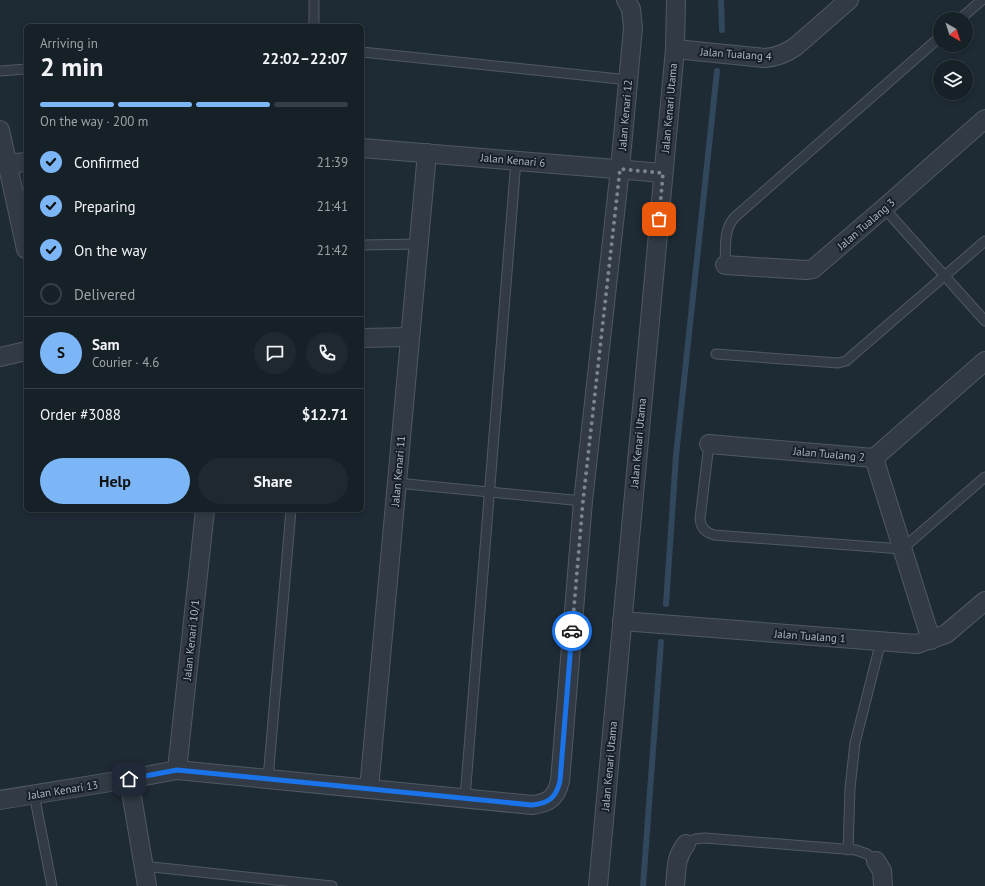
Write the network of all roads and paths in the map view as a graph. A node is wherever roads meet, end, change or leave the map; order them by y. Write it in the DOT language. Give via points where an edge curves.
graph roads {
  1 [pos="314,0"];
  2 [pos="626,0"];
  3 [pos="676,0"];
  4 [pos="849,0"];
  5 [pos="982,0"];
  6 [pos="968,12"];
  7 [pos="314,24"];
  8 [pos="933,43"];
  9 [pos="674,49"];
  10 [pos="364,52"];
  11 [pos="24,69"];
  12 [pos="0,71"];
  13 [pos="629,80"];
  14 [pos="985,120"];
  15 [pos="0,130"];
  16 [pos="364,148"];
  17 [pos="427,153"];
  18 [pos="516,160"];
  19 [pos="24,162"];
  20 [pos="7,164"];
  21 [pos="620,169"];
  22 [pos="663,173"];
  23 [pos="884,208"];
  24 [pos="24,240"];
  25 [pos="985,241"];
  26 [pos="419,244"];
  27 [pos="364,245"];
  28 [pos="725,264"];
  29 [pos="945,276"];
  30 [pos="985,321"];
  31 [pos="410,337"];
  32 [pos="364,338"];
  33 [pos="24,351"];
  34 [pos="716,354"];
  35 [pos="0,357"];
  36 [pos="985,361"];
  37 [pos="709,444"];
  38 [pos="874,458"];
  39 [pos="985,477"];
  40 [pos="397,483"];
  41 [pos="490,492"];
  42 [pos="583,501"];
  43 [pos="205,512"];
  44 [pos="291,512"];
  45 [pos="902,549"];
  46 [pos="985,601"];
  47 [pos="622,621"];
  48 [pos="931,640"];
  49 [pos="881,641"];
  50 [pos="177,770"];
  51 [pos="129,779"];
  52 [pos="268,779"];
  53 [pos="369,789"];
  54 [pos="34,794"];
  55 [pos="465,798"];
  56 [pos="0,800"];
  57 [pos="532,805"];
  58 [pos="686,844"];
  59 [pos="848,850"];
  60 [pos="876,861"];
  61 [pos="143,866"];
  62 [pos="52,886"];
  63 [pos="147,886"];
  64 [pos="332,886"];
  65 [pos="598,886"];
  66 [pos="675,886"];
  67 [pos="883,886"];
  1 -- 7 [label="lane"];
  2 -- 13 [label="street, Jalan Kenari 12" via="631,9 633,28"];
  3 -- 9 [label="street, Jalan Kenari Utama"];
  4 -- 9 [label="street, Jalan Tualang 4" via="795,47 776,57"];
  5 -- 6 [label="lane"];
  8 -- 28 [label="lane" via="730,221 726,233"];
  9 -- 22 [label="street, Jalan Kenari Utama"];
  10 -- 13 [label="lane"];
  11 -- 12 [label="lane"];
  13 -- 21 [label="street, Jalan Kenari 12"];
  14 -- 23 [label="street, Jalan Tualang 3"];
  15 -- 20 [label="street"];
  16 -- 17 [label="street, Jalan Kenari 6"];
  17 -- 18 [label="street, Jalan Kenari 6"];
  17 -- 26 [label="street, Jalan Kenari 11"];
  18 -- 21 [label="street, Jalan Kenari 6"];
  18 -- 41 [label="lane"];
  19 -- 20 [label="street"];
  20 -- 24 [label="street"];
  21 -- 22 [label="street, Jalan Kenari 6"];
  21 -- 42 [label="street, Jalan Kenari 12"];
  22 -- 47 [label="street, Jalan Kenari Utama"];
  23 -- 28 [label="street, Jalan Tualang 3" via="810,270"];
  23 -- 29 [label="lane"];
  25 -- 29 [label="lane"];
  26 -- 27 [label="lane"];
  26 -- 31 [label="street, Jalan Kenari 11"];
  29 -- 30 [label="lane"];
  29 -- 34 [label="lane" via="842,363"];
  31 -- 32 [label="street"];
  31 -- 40 [label="street, Jalan Kenari 11"];
  33 -- 35 [label="street"];
  36 -- 38 [label="street, Jalan Tualang 2"];
  37 -- 38 [label="street, Jalan Tualang 2"];
  37 -- 45 [label="lane" via="700,519 701,525 708,533"];
  38 -- 45 [label="street"];
  39 -- 45 [label="lane"];
  40 -- 41 [label="lane"];
  40 -- 53 [label="street, Jalan Kenari 11"];
  41 -- 42 [label="lane"];
  41 -- 55 [label="lane"];
  42 -- 57 [label="street, Jalan Kenari 12" via="560,781 551,799 542,804"];
  43 -- 50 [label="street, Jalan Kenari 10/1"];
  44 -- 52 [label="lane"];
  45 -- 48 [label="street"];
  46 -- 48 [label="street, Jalan Tualang 1" via="946,634"];
  47 -- 49 [label="street, Jalan Tualang 1"];
  47 -- 65 [label="street, Jalan Kenari Utama"];
  48 -- 49 [label="street, Jalan Tualang 1" via="917,644"];
  49 -- 59 [label="lane" via="855,742 850,788"];
  50 -- 51 [label="street, Jalan Kenari 13"];
  50 -- 52 [label="street, Jalan Kenari 13"];
  51 -- 54 [label="street, Jalan Kenari 13"];
  51 -- 61 [label="street"];
  52 -- 53 [label="street, Jalan Kenari 13"];
  53 -- 55 [label="street, Jalan Kenari 13"];
  54 -- 56 [label="street, Jalan Kenari 13"];
  54 -- 62 [label="lane"];
  55 -- 57 [label="street, Jalan Kenari 13"];
  58 -- 59 [label="lane" via="705,838"];
  58 -- 66 [label="street" via="677,862"];
  59 -- 60 [label="lane" via="867,854"];
  60 -- 67 [label="street" via="882,871"];
  61 -- 63 [label="street"];
  61 -- 64 [label="lane"];
}
